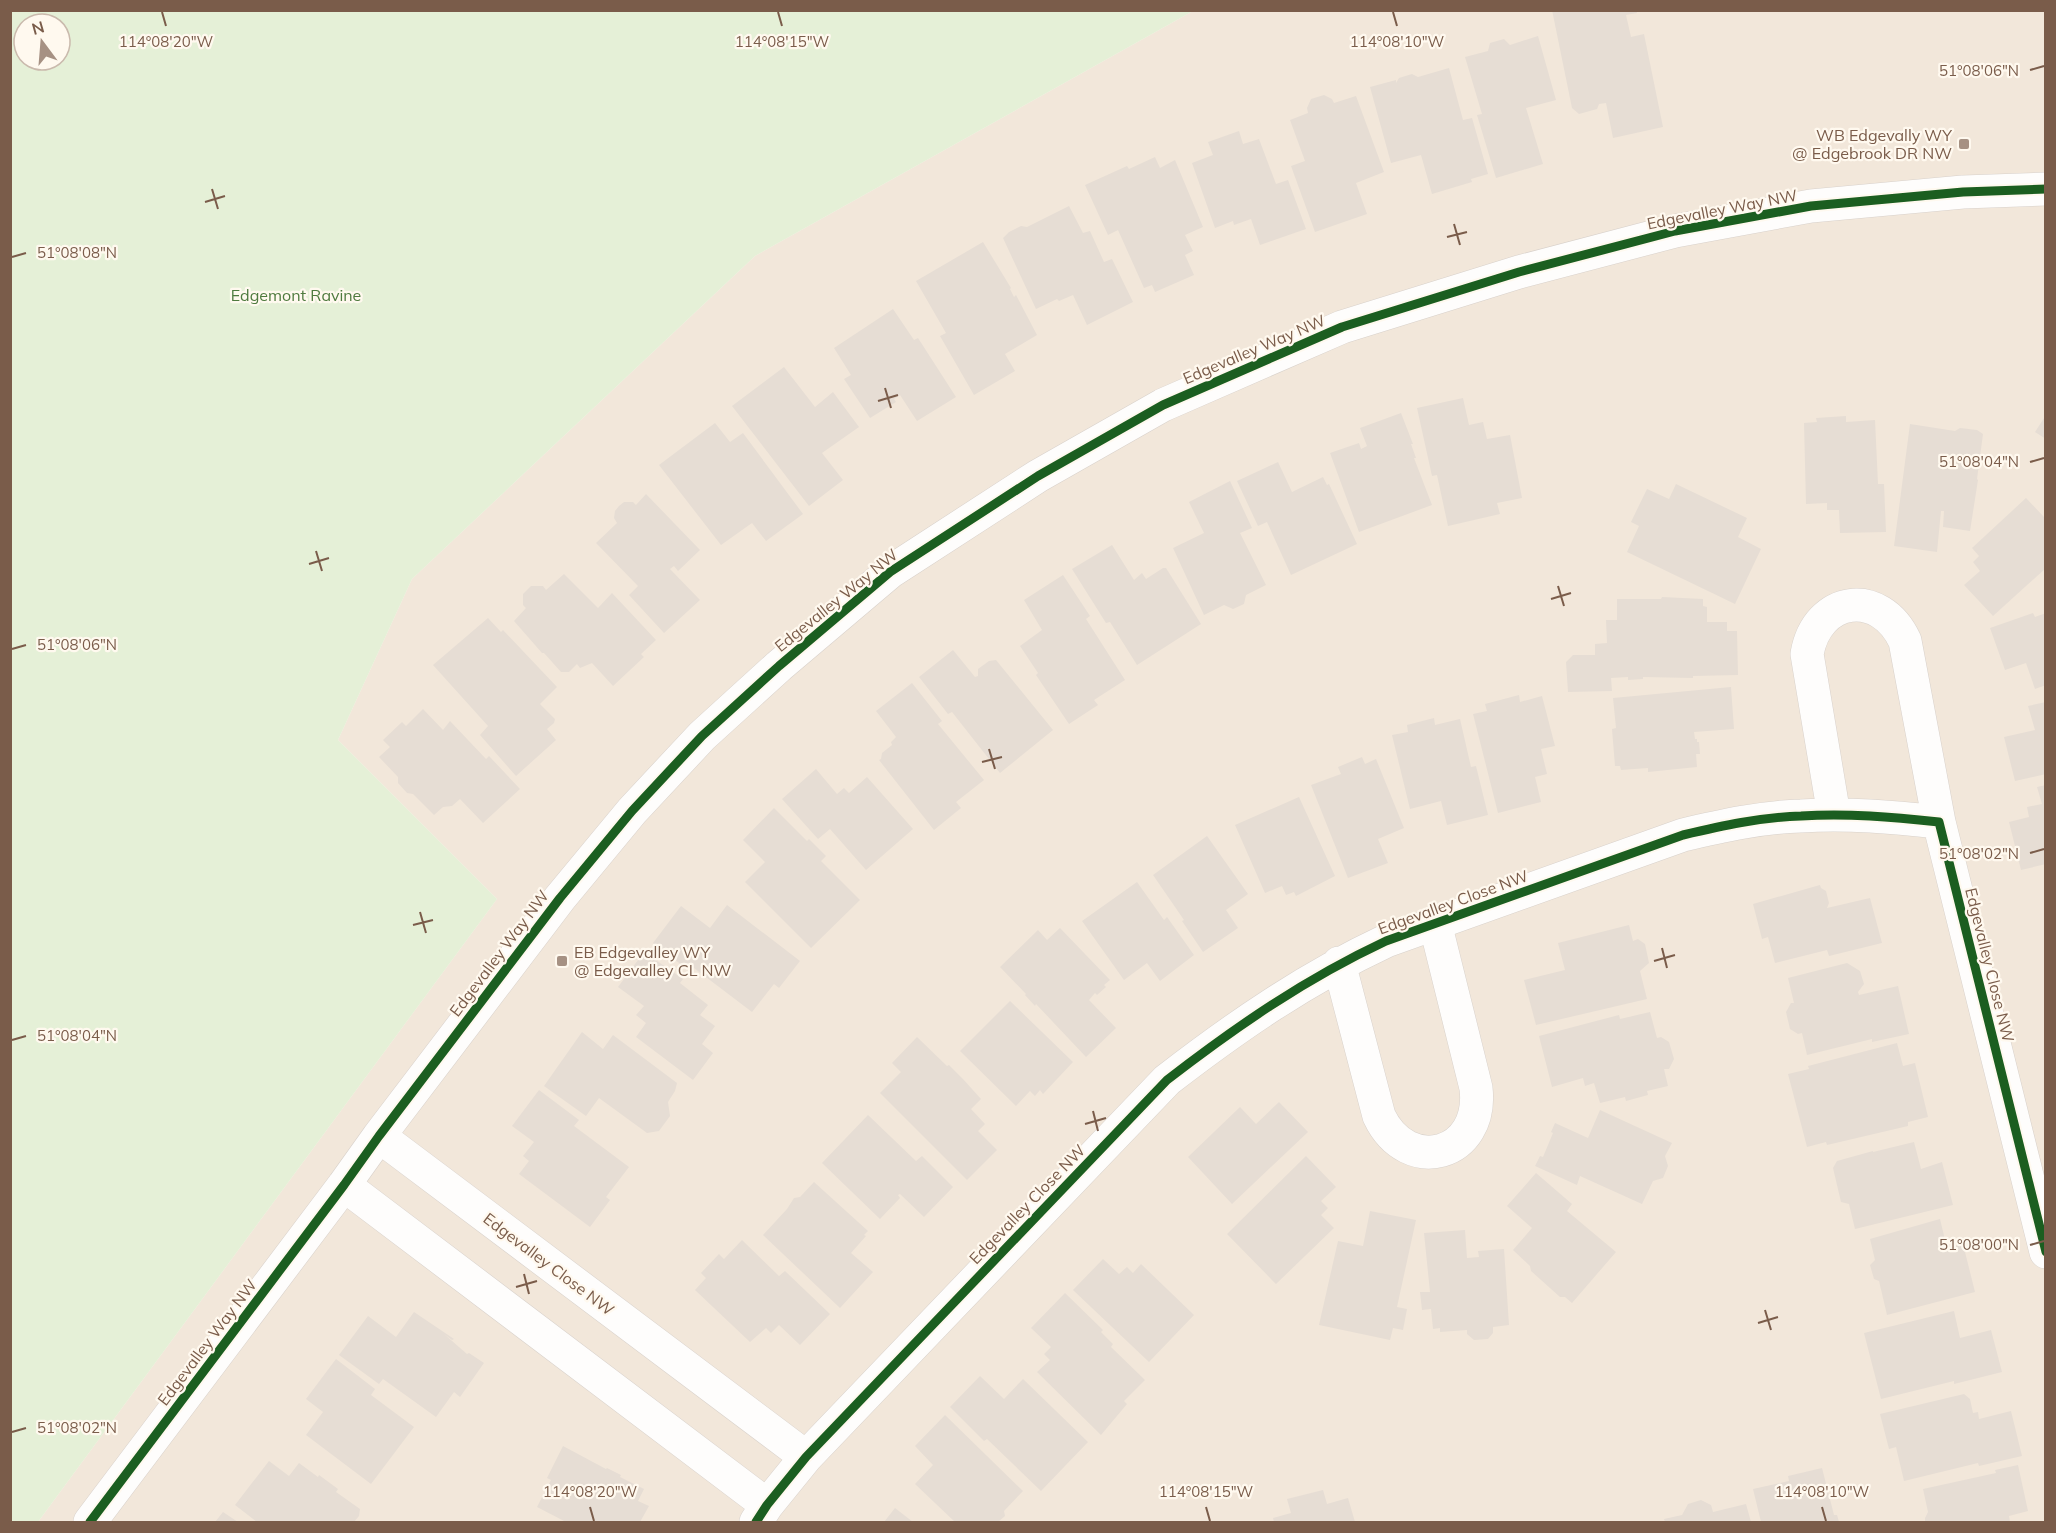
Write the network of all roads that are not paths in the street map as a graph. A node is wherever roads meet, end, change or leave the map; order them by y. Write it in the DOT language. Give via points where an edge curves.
graph roads {
  1 [pos="2046,189"];
  2 [pos="1834,815"];
  3 [pos="1939,822"];
  4 [pos="1435,923"];
  5 [pos="1339,963"];
  6 [pos="379,1136"];
  7 [pos="344,1185"];
  8 [pos="2046,1252"];
  9 [pos="806,1456"];
  10 [pos="761,1514"];
  11 [pos="90,1522"];
  1 -- 6 [label="street, Edgevalley Way NW" via="1811,206 1675,231 1519,272 1342,327 1163,405 1111,434 1038,476 890,573 702,736 632,811 560,898"];
  2 -- 3 [label="street, Edgevalley Close NW"];
  2 -- 3 [label="street" via="1807,654 1809,639 1815,627 1837,609 1865,606 1890,618 1905,641"];
  2 -- 4 [label="street, Edgevalley Close NW" via="1760,819 1683,835"];
  3 -- 8 [label="street, Edgevalley Close NW"];
  4 -- 5 [label="street, Edgevalley Close NW"];
  4 -- 5 [label="street" via="1478,1104 1467,1134 1455,1144 1425,1152 1409,1149 1385,1130"];
  5 -- 9 [label="street, Edgevalley Close NW" via="1229,1032 1167,1080"];
  6 -- 7 [label="street, Edgevalley Way NW"];
  6 -- 9 [label="street, Edgevalley Close NW"];
  7 -- 10 [label="street, Edgevalley Close NW"];
  7 -- 11 [label="street, Edgevalley Way NW"];
  9 -- 10 [label="street, Edgevalley Close NW"];
}
